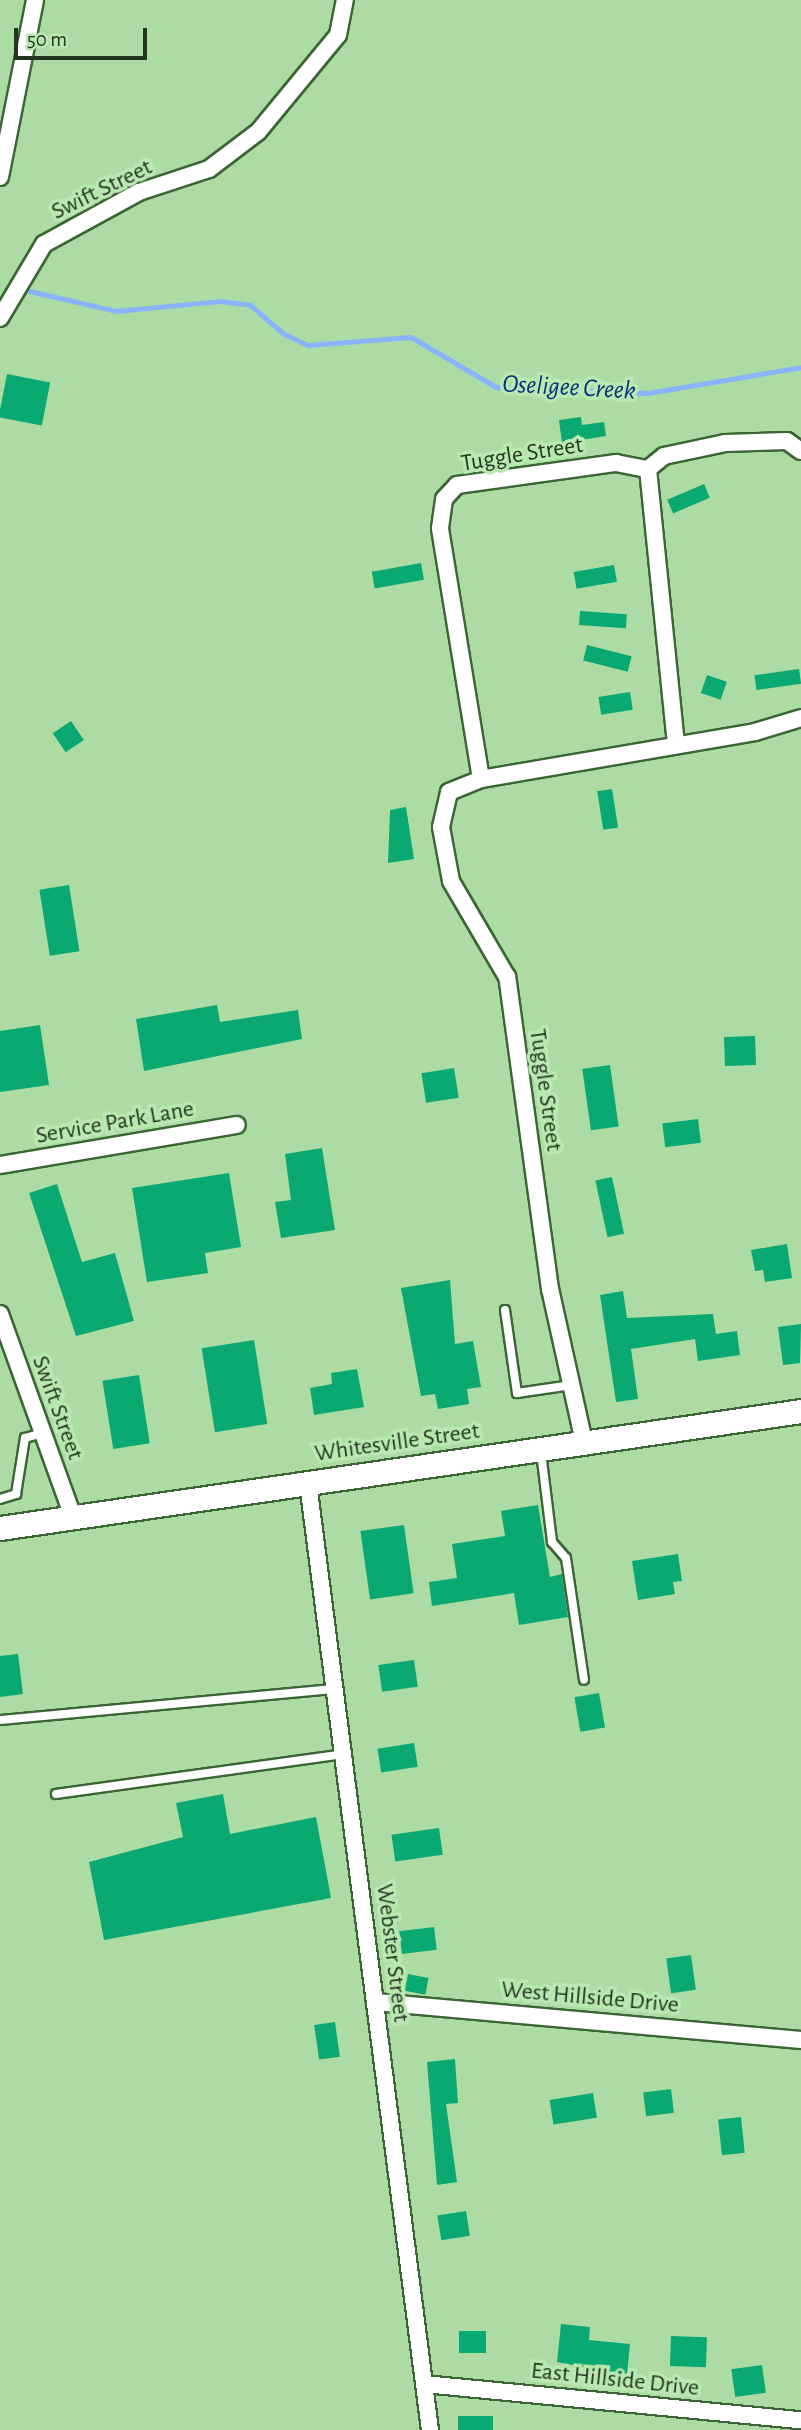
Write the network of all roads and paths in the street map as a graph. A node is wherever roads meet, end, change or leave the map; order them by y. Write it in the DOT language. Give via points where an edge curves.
graph roads {
  1 [pos="35,0"];
  2 [pos="345,0"];
  3 [pos="0,177"];
  4 [pos="0,317"];
  5 [pos="801,450"];
  6 [pos="648,469"];
  7 [pos="801,718"];
  8 [pos="676,745"];
  9 [pos="481,779"];
  10 [pos="237,1125"];
  11 [pos="0,1165"];
  12 [pos="505,1310"];
  13 [pos="0,1314"];
  14 [pos="571,1385"];
  15 [pos="801,1411"];
  16 [pos="42,1433"];
  17 [pos="584,1442"];
  18 [pos="540,1449"];
  19 [pos="309,1483"];
  20 [pos="0,1499"];
  21 [pos="73,1517"];
  22 [pos="0,1528"];
  23 [pos="584,1681"];
  24 [pos="335,1689"];
  25 [pos="0,1720"];
  26 [pos="344,1754"];
  27 [pos="56,1794"];
  28 [pos="375,2002"];
  29 [pos="801,2040"];
  30 [pos="424,2384"];
  31 [pos="801,2420"];
  32 [pos="430,2430"];
  1 -- 3 [label="street"];
  2 -- 4 [label="street, Swift Street" via="338,35 258,132 209,169 139,192 44,243"];
  5 -- 6 [label="street" via="786,441 725,443 664,456"];
  6 -- 8 [label="street"];
  6 -- 9 [label="street, Tuggle Street" via="615,463 457,485 444,499 440,528"];
  7 -- 8 [label="street, Tuggle Street"];
  8 -- 9 [label="street, Tuggle Street"];
  9 -- 14 [label="street, Tuggle Street" via="449,792 441,827 451,881 507,977 550,1289"];
  10 -- 11 [label="street, Service Park Lane"];
  12 -- 14 [label="lane" via="517,1393"];
  13 -- 16 [label="street, Swift Street"];
  14 -- 17 [label="street, Tuggle Street"];
  15 -- 17 [label="main road, Whitesville Street"];
  16 -- 20 [label="lane" via="25,1438 16,1494"];
  16 -- 21 [label="street, Swift Street"];
  17 -- 18 [label="main road, Whitesville Street"];
  18 -- 19 [label="main road, Whitesville Street"];
  18 -- 23 [label="lane" via="552,1542 566,1558"];
  19 -- 21 [label="main road, Whitesville Street"];
  19 -- 24 [label="street, Webster Street"];
  21 -- 22 [label="main road, Whitesville Street"];
  24 -- 25 [label="lane"];
  24 -- 26 [label="street, Webster Street"];
  26 -- 27 [label="lane"];
  26 -- 28 [label="street, Webster Street"];
  28 -- 29 [label="street, West Hillside Drive"];
  28 -- 30 [label="street, Webster Street"];
  30 -- 31 [label="street, East Hillside Drive"];
  30 -- 32 [label="street, Webster Street"];
}
